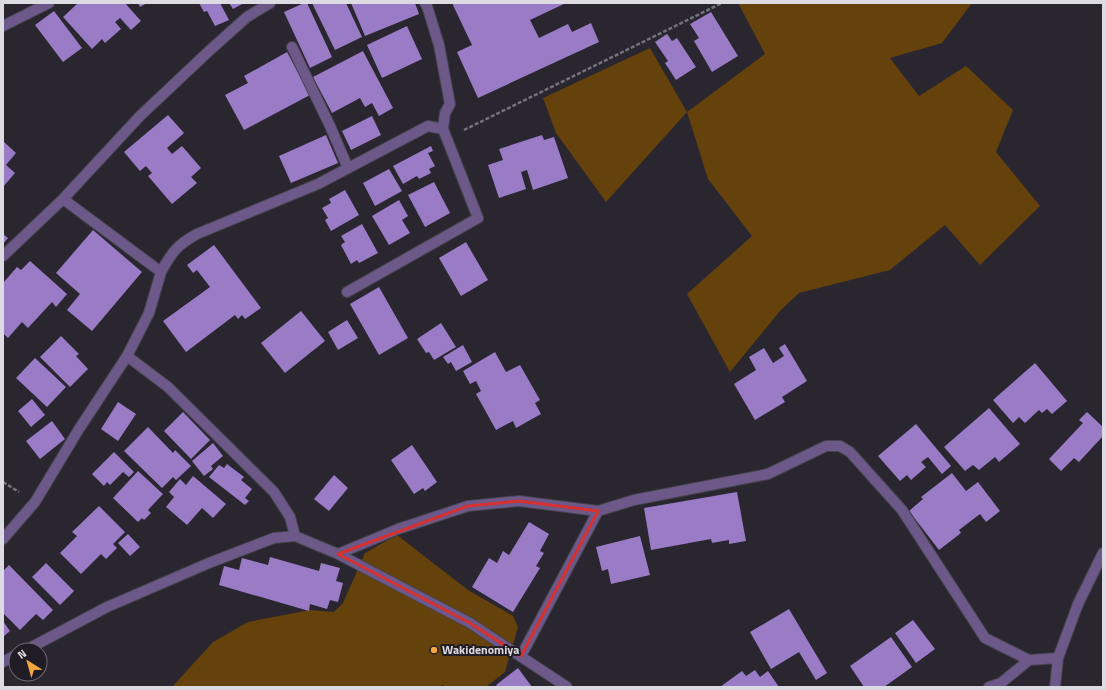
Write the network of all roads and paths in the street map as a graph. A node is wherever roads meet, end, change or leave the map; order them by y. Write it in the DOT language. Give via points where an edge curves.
graph roads {
  1 [pos="49,3"];
  2 [pos="270,3"];
  3 [pos="722,3"];
  4 [pos="426,5"];
  5 [pos="3,26"];
  6 [pos="292,47"];
  7 [pos="445,134"];
  8 [pos="348,168"];
  9 [pos="63,199"];
  10 [pos="3,256"];
  11 [pos="161,272"];
  12 [pos="348,292"];
  13 [pos="127,356"];
  14 [pos="598,511"];
  15 [pos="295,536"];
  16 [pos="3,539"];
  17 [pos="1103,553"];
  18 [pos="338,554"];
  19 [pos="41,642"];
  20 [pos="520,656"];
  21 [pos="1058,658"];
  22 [pos="1029,660"];
  23 [pos="567,687"];
  24 [pos="989,687"];
  25 [pos="1055,687"];
  1 -- 5 [label="street"];
  2 -- 9 [label="street" via="248,17 140,116"];
  3 -- 7 [label="path"];
  4 -- 7 [label="street" via="439,45 450,104 445,113"];
  6 -- 8 [label="street"];
  7 -- 8 [label="street" via="428,126"];
  7 -- 12 [label="street" via="478,218"];
  8 -- 11 [label="street" via="318,184 180,243"];
  9 -- 10 [label="street"];
  9 -- 11 [label="street"];
  11 -- 13 [label="street" via="149,313"];
  13 -- 15 [label="street" via="168,387 274,492 290,517"];
  13 -- 16 [label="street" via="35,502"];
  14 -- 18 [label="street" via="519,501 468,506 398,529"];
  14 -- 20 [label="street"];
  14 -- 22 [label="street" via="634,500 768,474 826,446 840,446 850,452 902,510 985,638"];
  15 -- 18 [label="street"];
  15 -- 19 [label="street" via="274,538 209,563 107,607"];
  17 -- 21 [label="street" via="1078,604"];
  18 -- 20 [label="street" via="470,623"];
  20 -- 23 [label="street"];
  21 -- 22 [label="street"];
  21 -- 25 [label="street"];
  22 -- 24 [label="street" via="1001,683"];
}
